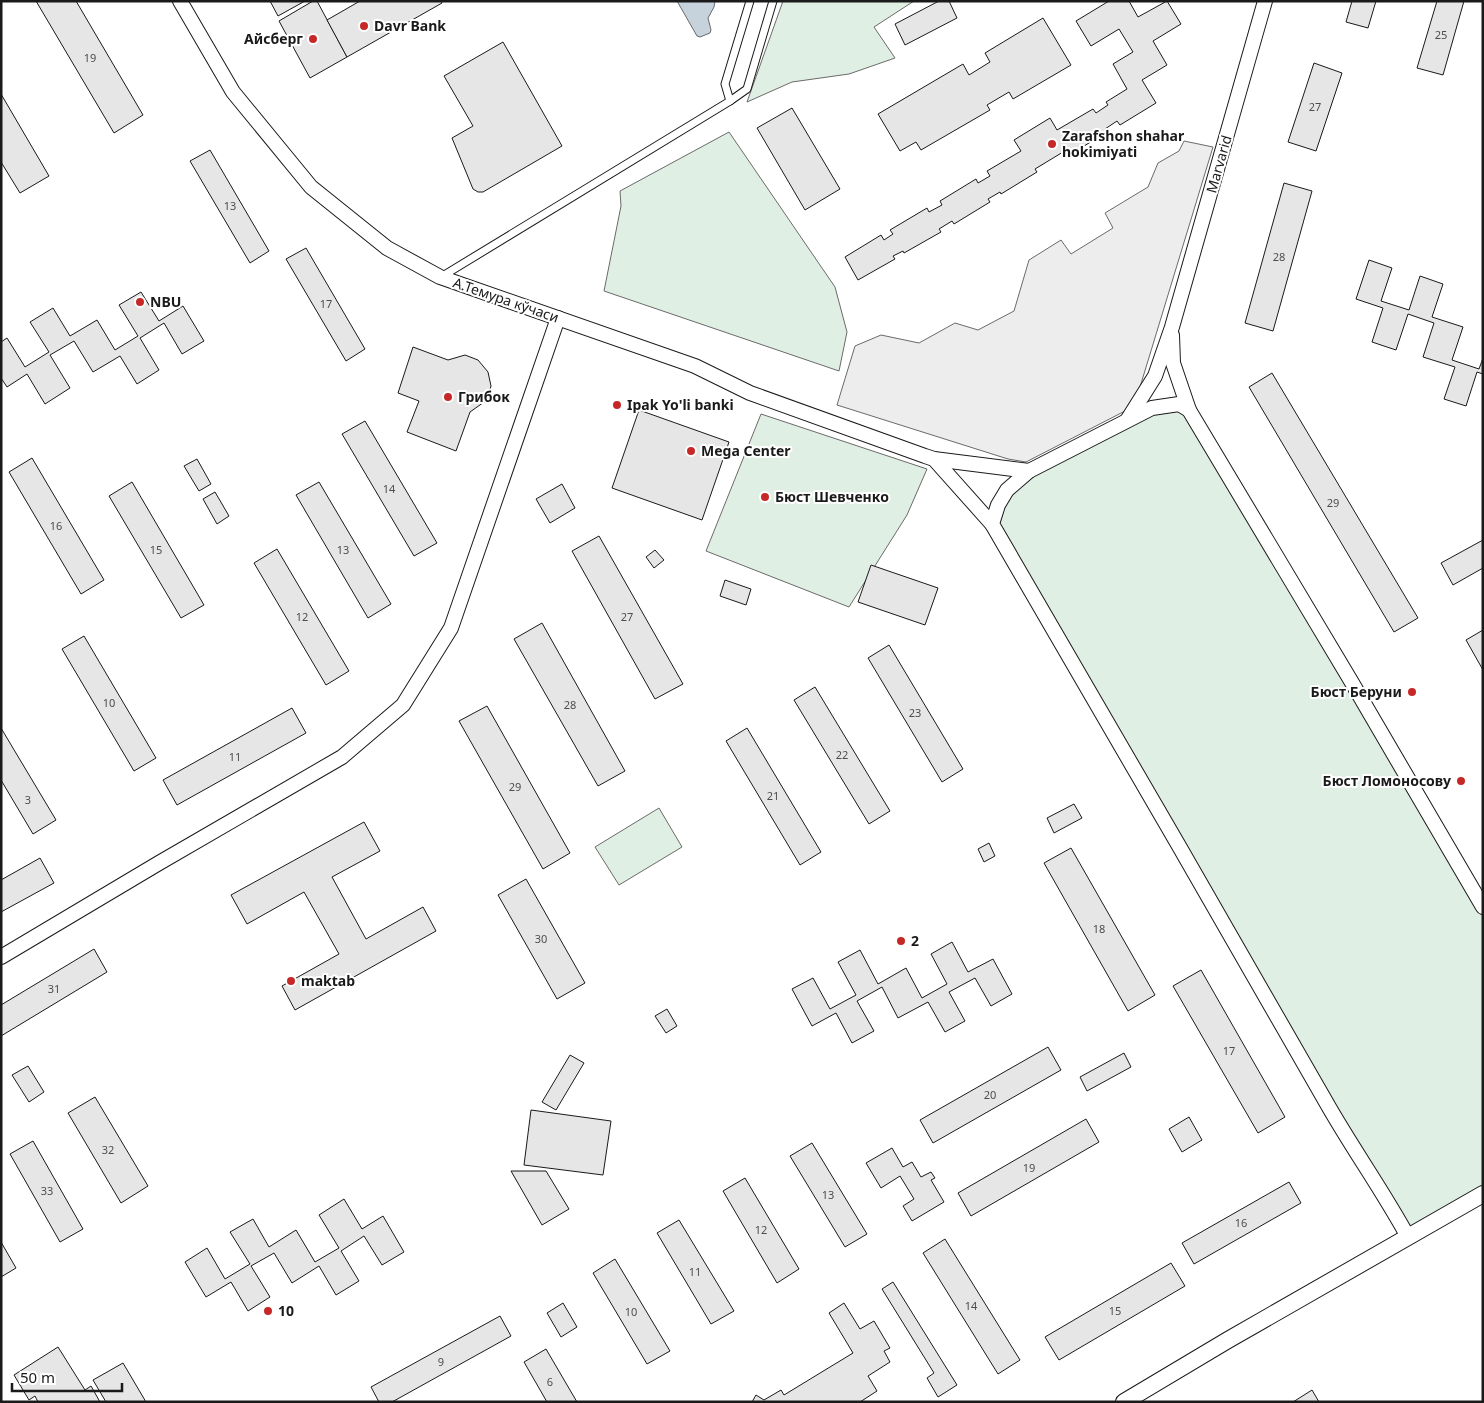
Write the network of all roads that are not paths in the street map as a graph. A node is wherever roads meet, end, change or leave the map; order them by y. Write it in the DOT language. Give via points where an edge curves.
graph roads {
  1 [pos="180,1"];
  2 [pos="750,1"];
  3 [pos="773,1"];
  4 [pos="1265,1"];
  5 [pos="730,101"];
  6 [pos="440,277"];
  7 [pos="558,318"];
  8 [pos="1172,327"];
  9 [pos="1188,410"];
  10 [pos="1127,420"];
  11 [pos="934,459"];
  12 [pos="1029,471"];
  13 [pos="992,524"];
  14 [pos="1483,907"];
  15 [pos="1,957"];
  16 [pos="1483,1194"];
  17 [pos="1408,1236"];
  18 [pos="1124,1402"];
  1 -- 6 [label="street, А.Темура кўчаси" via="233,92 311,187 388,248"];
  2 -- 5 [label="lane" via="725,84"];
  3 -- 5 [label="lane" via="747,89"];
  4 -- 8 [label="street, Marvarid"];
  5 -- 6 [label="lane"];
  6 -- 7 [label="street, А.Темура кўчаси"];
  7 -- 11 [label="street, А.Темура кўчаси" via="695,366 750,393"];
  7 -- 15 [label="street" via="451,628 403,705 342,758"];
  8 -- 9 [label="street" via="1173,363"];
  8 -- 10 [label="street" via="1155,376"];
  9 -- 10 [label="street" via="1179,404 1168,405 1152,408"];
  9 -- 14 [label="street"];
  10 -- 12 [label="street"];
  11 -- 12 [label="street, А.Темура кўчаси"];
  11 -- 13 [label="street"];
  12 -- 13 [label="street" via="1007,490"];
  13 -- 17 [label="street" via="1338,1124"];
  16 -- 17 [label="street"];
  17 -- 18 [label="street"];
}
